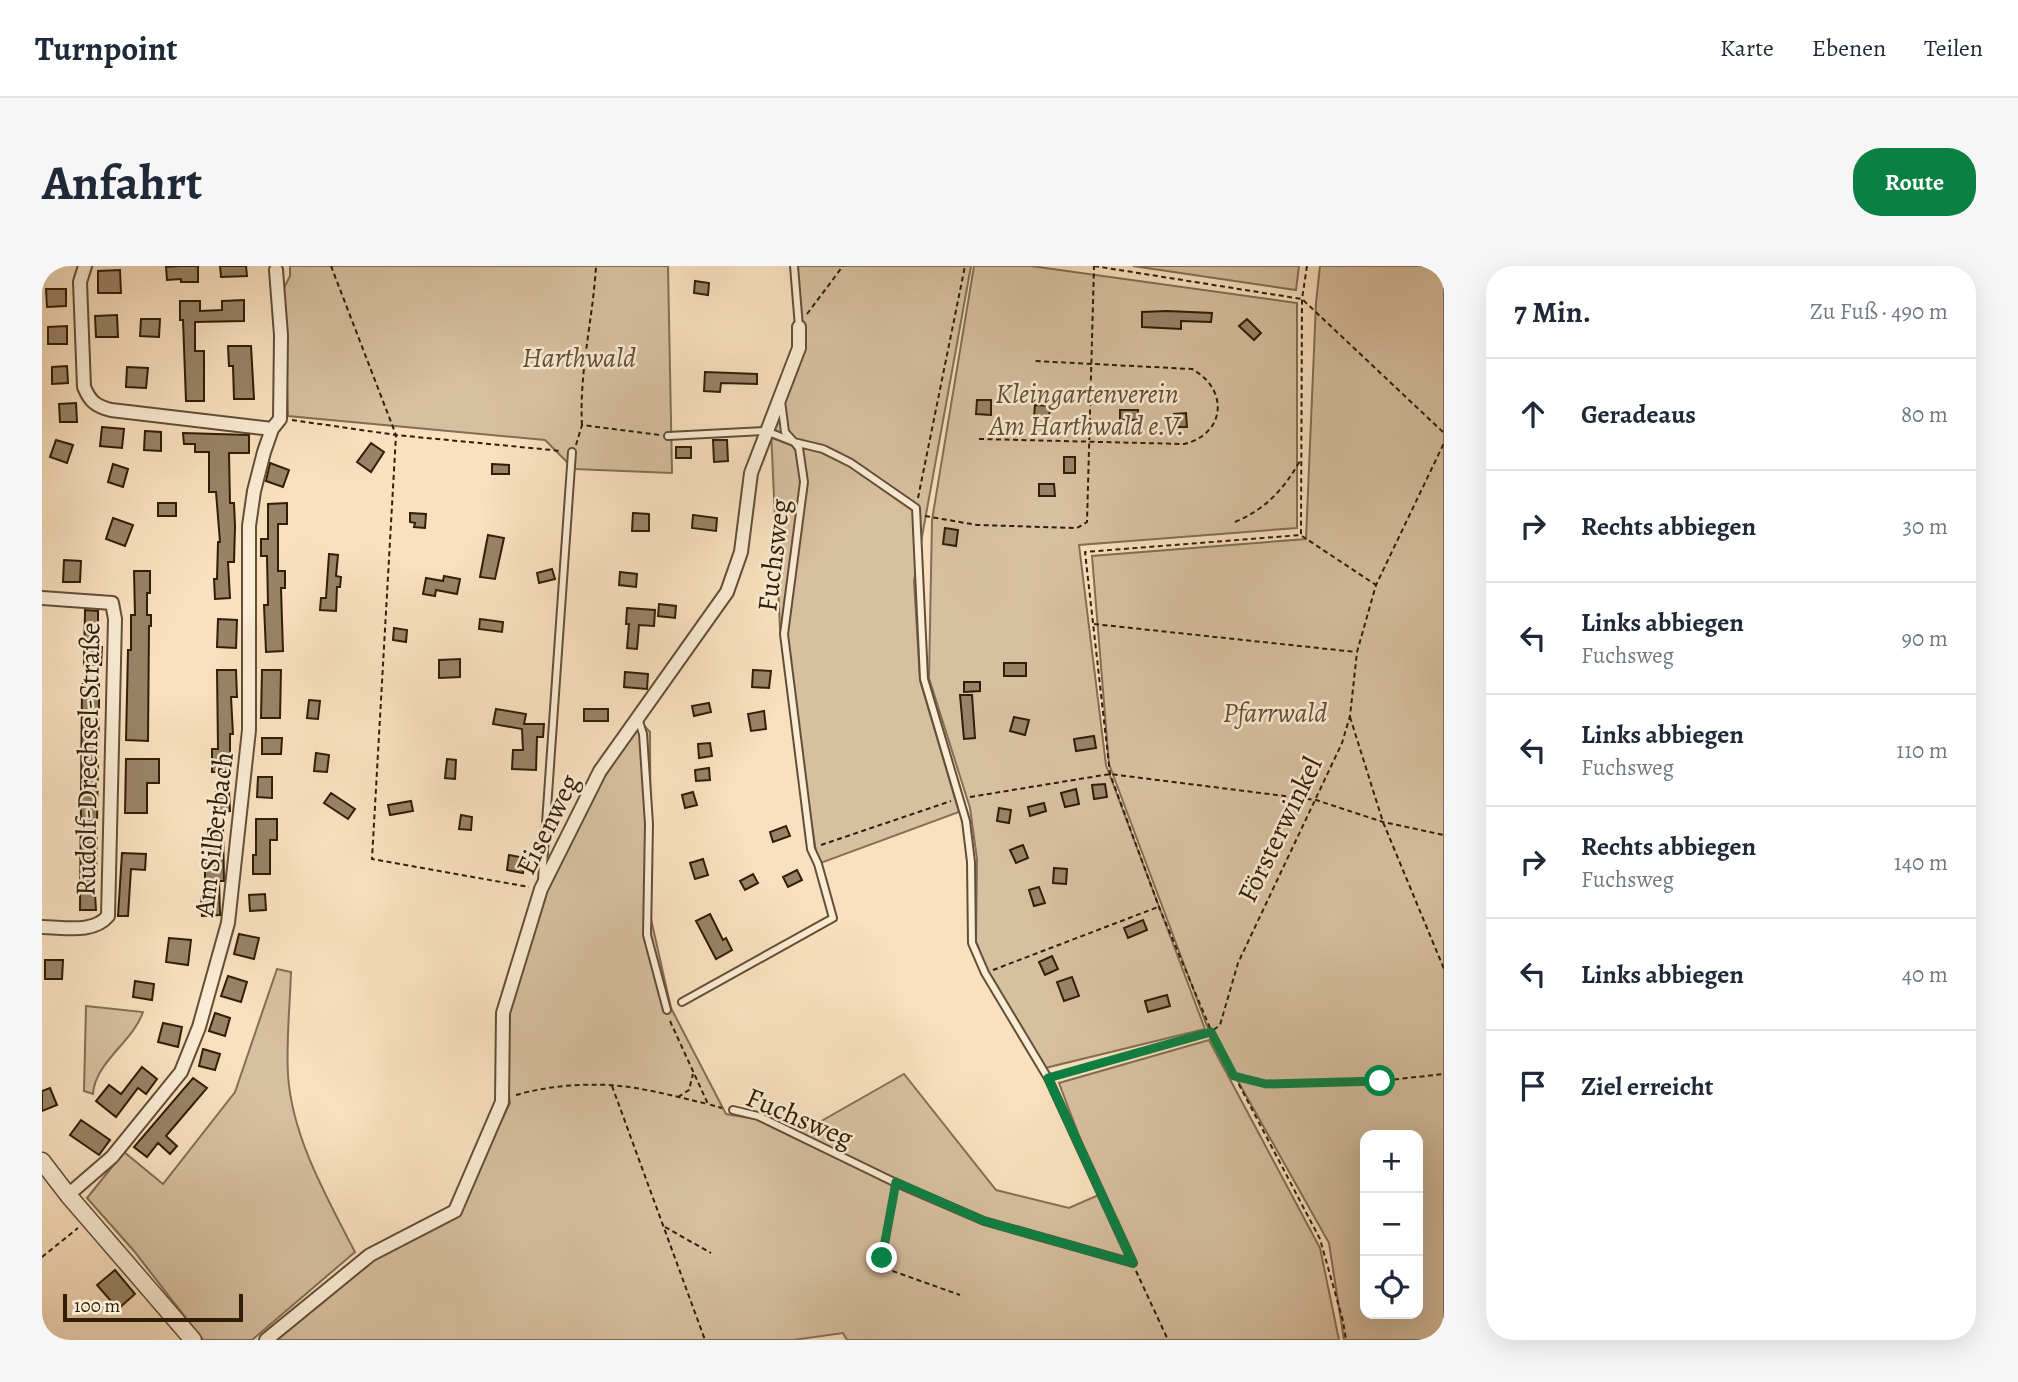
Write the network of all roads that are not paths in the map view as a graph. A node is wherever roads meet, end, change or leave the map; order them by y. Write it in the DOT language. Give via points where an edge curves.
graph roads {
  1 [pos="85,266"];
  2 [pos="794,266"];
  3 [pos="276,270"];
  4 [pos="799,327"];
  5 [pos="781,399"];
  6 [pos="276,424"];
  7 [pos="766,431"];
  8 [pos="668,436"];
  9 [pos="794,442"];
  10 [pos="572,452"];
  11 [pos="42,598"];
  12 [pos="638,717"];
  13 [pos="541,890"];
  14 [pos="42,926"];
  15 [pos="682,1002"];
  16 [pos="667,1010"];
  17 [pos="733,1110"];
  18 [pos="42,1161"];
  19 [pos="68,1195"];
  20 [pos="194,1340"];
  21 [pos="265,1340"];
  1 -- 6 [label="street" via="80,282 84,387 97,407"];
  2 -- 4 [label="lane, Eisenweg"];
  3 -- 6 [label="street, Am Silberbach" via="281,335"];
  4 -- 5 [label="street, Eisenweg" via="799,348"];
  5 -- 7 [label="street, Eisenweg"];
  5 -- 9 [label="lane" via="785,432"];
  6 -- 19 [label="street, Am Silberbach" via="254,491 249,526 250,730 228,923 199,1027 181,1072 112,1157"];
  7 -- 8 [label="lane"];
  7 -- 9 [label="lane"];
  7 -- 12 [label="street, Eisenweg" via="751,473 741,552 727,592"];
  9 -- 15 [label="lane, Fuchsweg" via="804,482 784,634 811,849 833,918"];
  9 -- 17 [label="lane, Fuchsweg" via="852,463 916,511 924,679 966,821 972,943 1048,1078 1133,1263 984,1221 758,1116"];
  10 -- 13 [label="lane"];
  11 -- 14 [label="street, Rudolf-Drechsel-Straße" via="112,603 115,619 108,916 89,927"];
  12 -- 13 [label="street, Eisenweg" via="600,771"];
  12 -- 16 [label="lane" via="649,824 647,934"];
  13 -- 21 [label="street, Eisenweg" via="503,1013 502,1102 455,1211 370,1255"];
  18 -- 19 [label="street"];
  19 -- 20 [label="street"];
}
